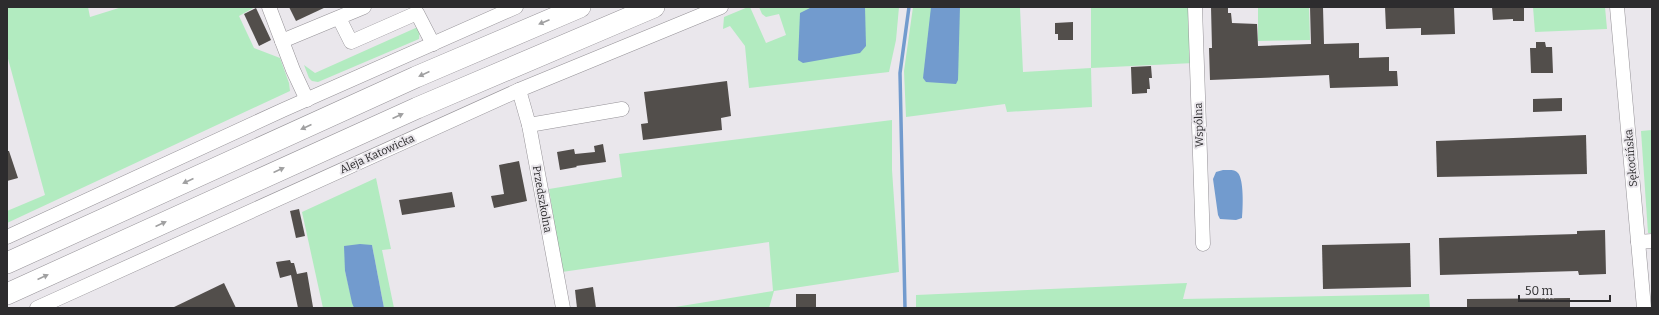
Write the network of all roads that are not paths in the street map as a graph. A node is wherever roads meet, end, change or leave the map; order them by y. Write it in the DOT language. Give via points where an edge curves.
graph roads {
  1 [pos="269,7"];
  2 [pos="364,7"];
  3 [pos="516,7"];
  4 [pos="580,7"];
  5 [pos="654,7"];
  6 [pos="720,7"];
  7 [pos="1195,7"];
  8 [pos="1617,7"];
  9 [pos="415,10"];
  10 [pos="339,18"];
  11 [pos="282,41"];
  12 [pos="433,44"];
  13 [pos="519,90"];
  14 [pos="307,100"];
  15 [pos="622,109"];
  16 [pos="529,124"];
  17 [pos="7,237"];
  18 [pos="1645,242"];
  19 [pos="1203,244"];
  20 [pos="7,263"];
  21 [pos="7,294"];
  22 [pos="37,308"];
  23 [pos="563,308"];
  24 [pos="1644,308"];
  1 -- 11 [label="street"];
  2 -- 10 [label="street"];
  3 -- 12 [label="street"];
  4 -- 20 [label="highway, one-way" via="410,80"];
  21 -- 5 [label="highway, one-way" via="410,111"];
  6 -- 13 [label="street, Aleja Katowicka"];
  7 -- 19 [label="street, Wspólna"];
  8 -- 18 [label="street, Sękocińska"];
  9 -- 10 [label="street" via="351,42"];
  9 -- 12 [label="street"];
  10 -- 11 [label="street"];
  11 -- 14 [label="street"];
  12 -- 14 [label="street"];
  13 -- 16 [label="street, Przedszkolna"];
  13 -- 22 [label="street, Aleja Katowicka"];
  14 -- 17 [label="street"];
  15 -- 16 [label="street"];
  16 -- 23 [label="street, Przedszkolna"];
  18 -- 24 [label="street, Sękocińska"];
}
